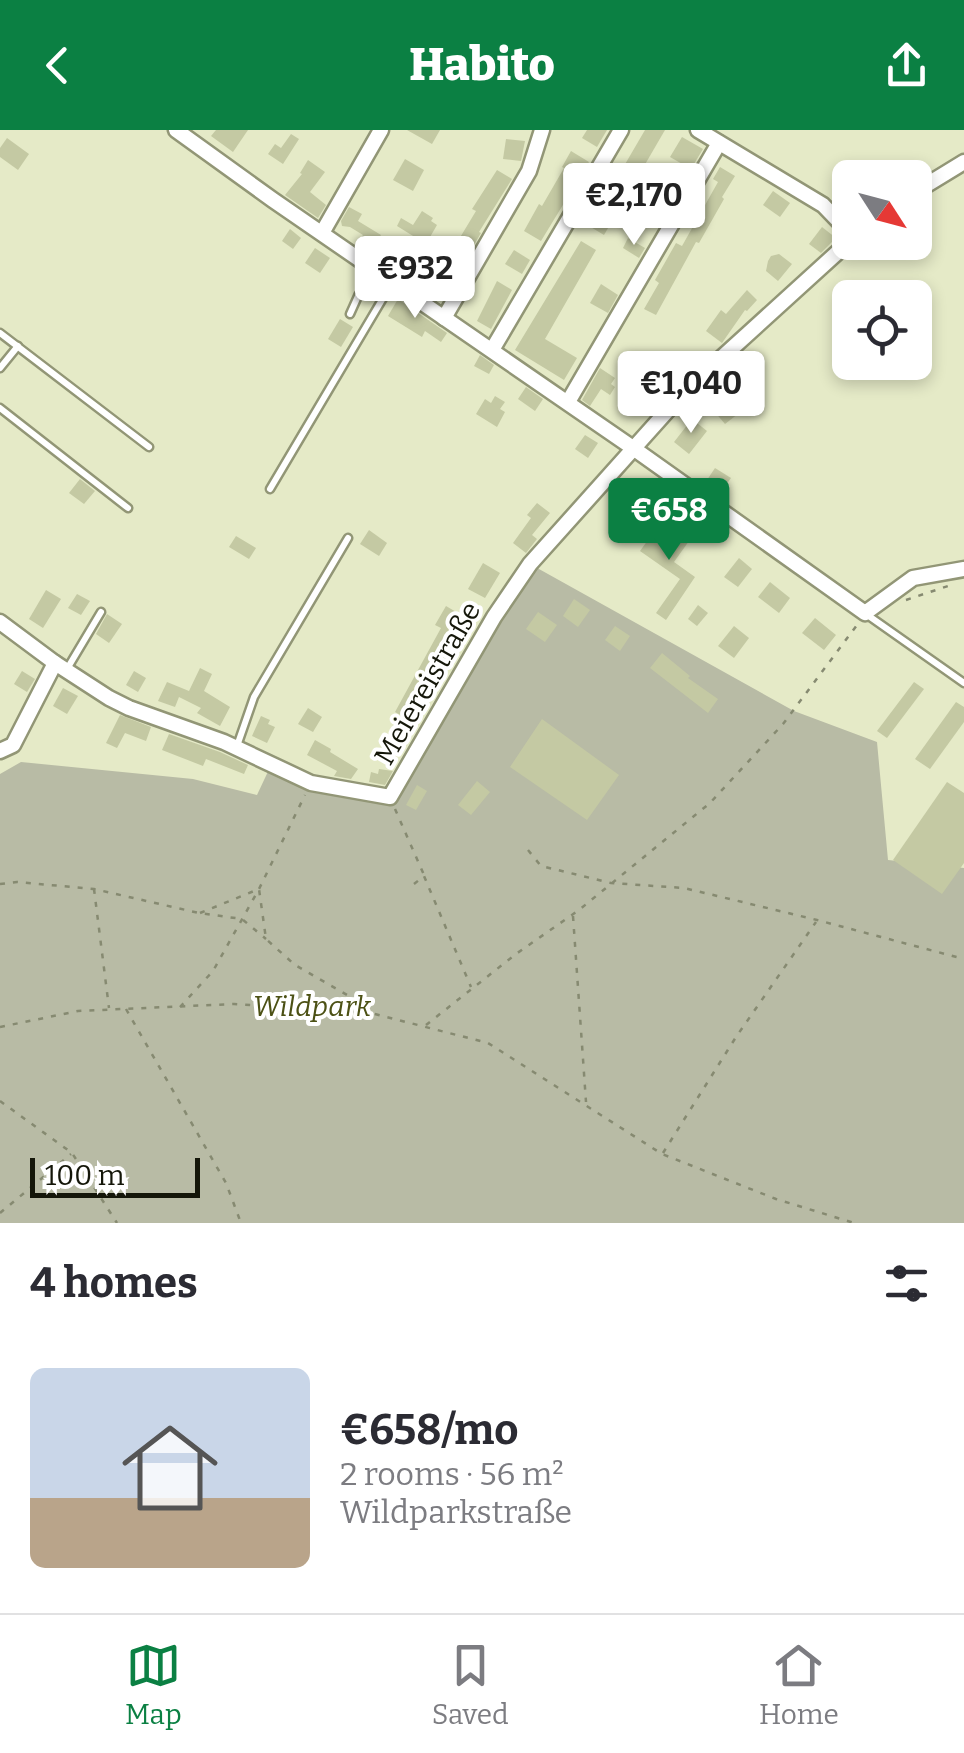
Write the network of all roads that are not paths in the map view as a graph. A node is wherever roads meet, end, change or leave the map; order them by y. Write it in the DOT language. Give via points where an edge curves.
graph roads {
  1 [pos="176,130"];
  2 [pos="381,130"];
  3 [pos="542,130"];
  4 [pos="621,130"];
  5 [pos="698,130"];
  6 [pos="719,143"];
  7 [pos="964,162"];
  8 [pos="932,182"];
  9 [pos="832,216"];
  10 [pos="322,234"];
  11 [pos="832,254"];
  12 [pos="378,272"];
  13 [pos="393,282"];
  14 [pos="350,314"];
  15 [pos="444,318"];
  16 [pos="0,333"];
  17 [pos="18,346"];
  18 [pos="492,350"];
  19 [pos="0,368"];
  20 [pos="568,402"];
  21 [pos="0,408"];
  22 [pos="149,447"];
  23 [pos="633,448"];
  24 [pos="270,488"];
  25 [pos="128,508"];
  26 [pos="348,538"];
  27 [pos="962,576"];
  28 [pos="101,612"];
  29 [pos="865,613"];
  30 [pos="0,622"];
  31 [pos="61,666"];
  32 [pos="964,683"];
  33 [pos="236,747"];
  34 [pos="0,751"];
  1 -- 10 [label="street"];
  2 -- 10 [label="street"];
  3 -- 15 [label="street" via="529,171"];
  4 -- 18 [label="street"];
  5 -- 6 [label="street"];
  6 -- 9 [label="street"];
  6 -- 20 [label="street"];
  7 -- 8 [label="street"];
  10 -- 12 [label="street"];
  11 -- 23 [label="street, Meiereistraße" via="685,390"];
  12 -- 13 [label="street"];
  12 -- 14 [label="lane"];
  13 -- 15 [label="street"];
  13 -- 24 [label="lane"];
  15 -- 18 [label="street"];
  16 -- 17 [label="lane"];
  17 -- 19 [label="lane"];
  17 -- 22 [label="lane"];
  18 -- 20 [label="street"];
  20 -- 23 [label="street"];
  21 -- 25 [label="lane"];
  23 -- 29 [label="street"];
  23 -- 33 [label="street, Meiereistraße" via="530,564 390,797 311,783"];
  26 -- 33 [label="lane" via="254,697"];
  27 -- 29 [label="street" via="913,578"];
  28 -- 31 [label="lane"];
  29 -- 32 [label="lane"];
  30 -- 31 [label="street, Meiereistraße"];
  31 -- 33 [label="street, Meiereistraße" via="129,708"];
  31 -- 34 [label="street" via="14,745"];
}
